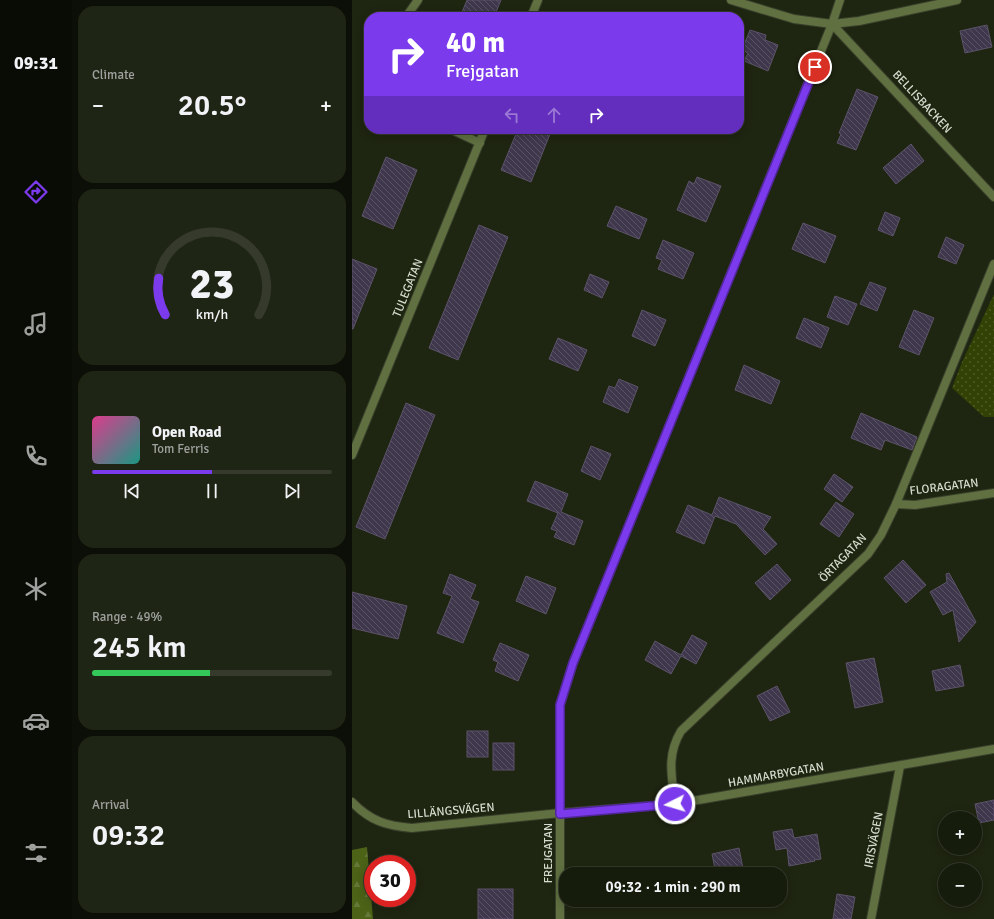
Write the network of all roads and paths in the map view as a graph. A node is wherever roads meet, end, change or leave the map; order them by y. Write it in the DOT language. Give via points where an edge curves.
graph roads {
  1 [pos="418,0"];
  2 [pos="538,0"];
  3 [pos="731,0"];
  4 [pos="840,0"];
  5 [pos="957,0"];
  6 [pos="410,12"];
  7 [pos="533,12"];
  8 [pos="832,24"];
  9 [pos="461,134"];
  10 [pos="483,134"];
  11 [pos="480,143"];
  12 [pos="994,197"];
  13 [pos="994,264"];
  14 [pos="352,455"];
  15 [pos="994,493"];
  16 [pos="896,504"];
  17 [pos="994,749"];
  18 [pos="900,766"];
  19 [pos="352,802"];
  20 [pos="675,804"];
  21 [pos="560,814"];
  22 [pos="560,919"];
  23 [pos="871,919"];
  1 -- 6 [label="street"];
  2 -- 7 [label="street"];
  3 -- 8 [label="street" via="794,19"];
  4 -- 8 [label="street, FREJGATAN"];
  5 -- 8 [label="street" via="859,21"];
  8 -- 12 [label="street, BELLISBACKEN"];
  8 -- 21 [label="street, FREJGATAN" via="573,663 560,705"];
  9 -- 11 [label="street"];
  10 -- 11 [label="street, TULEGATAN"];
  11 -- 14 [label="street, TULEGATAN"];
  13 -- 16 [label="street, ÖRTAGATAN"];
  15 -- 16 [label="street, FLORAGATAN" via="916,505"];
  16 -- 20 [label="street, ÖRTAGATAN" via="881,536 868,554 681,731 672,754"];
  17 -- 18 [label="street, HAMMARBYGATAN"];
  18 -- 20 [label="street, HAMMARBYGATAN"];
  18 -- 23 [label="street, IRISVÄGEN"];
  19 -- 21 [label="street, LILLÄNGSVÄGEN" via="369,817 393,827 412,828"];
  20 -- 21 [label="street, HAMMARBYGATAN"];
  21 -- 22 [label="street, FREJGATAN"];
}
